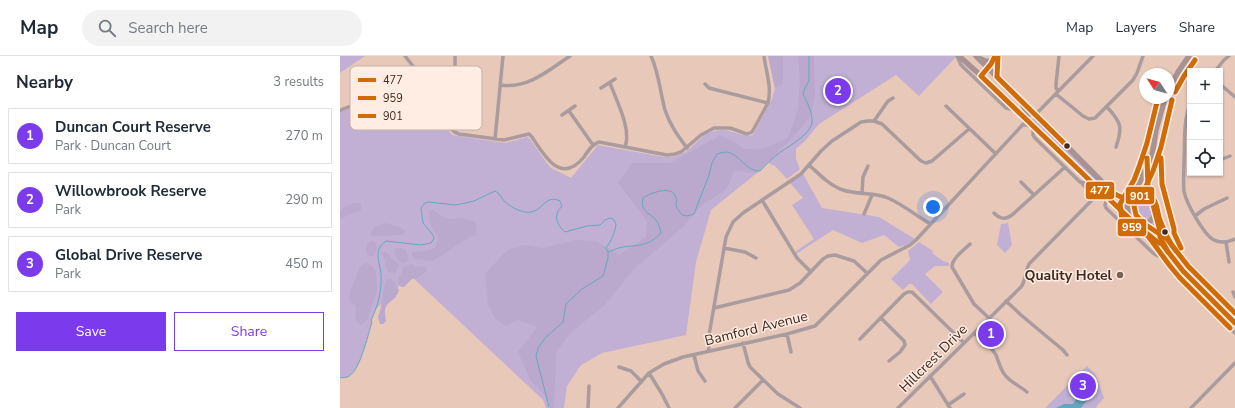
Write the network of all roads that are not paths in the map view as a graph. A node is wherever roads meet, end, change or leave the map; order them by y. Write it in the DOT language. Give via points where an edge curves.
graph roads {
  1 [pos="405,56"];
  2 [pos="455,56"];
  3 [pos="503,56"];
  4 [pos="570,56"];
  5 [pos="651,56"];
  6 [pos="764,56"];
  7 [pos="958,56"];
  8 [pos="977,56"];
  9 [pos="998,56"];
  10 [pos="1060,56"];
  11 [pos="1092,56"];
  12 [pos="1143,56"];
  13 [pos="1189,56"];
  14 [pos="1229,56"];
  15 [pos="996,60"];
  16 [pos="413,66"];
  17 [pos="455,66"];
  18 [pos="1218,68"];
  19 [pos="990,70"];
  20 [pos="983,77"];
  21 [pos="997,77"];
  22 [pos="1057,78"];
  23 [pos="1175,78"];
  24 [pos="615,79"];
  25 [pos="610,83"];
  26 [pos="501,84"];
  27 [pos="705,84"];
  28 [pos="1063,86"];
  29 [pos="1223,87"];
  30 [pos="601,88"];
  31 [pos="1057,92"];
  32 [pos="1016,95"];
  33 [pos="1235,97"];
  34 [pos="893,98"];
  35 [pos="768,103"];
  36 [pos="1163,104"];
  37 [pos="350,106"];
  38 [pos="575,106"];
  39 [pos="946,106"];
  40 [pos="1106,107"];
  41 [pos="340,110"];
  42 [pos="569,110"];
  43 [pos="1016,110"];
  44 [pos="562,115"];
  45 [pos="1037,116"];
  46 [pos="874,121"];
  47 [pos="1025,123"];
  48 [pos="1033,127"];
  49 [pos="970,129"];
  50 [pos="452,130"];
  51 [pos="495,139"];
  52 [pos="1187,140"];
  53 [pos="593,145"];
  54 [pos="1154,145"];
  55 [pos="626,147"];
  56 [pos="1116,147"];
  57 [pos="687,148"];
  58 [pos="996,154"];
  59 [pos="1230,156"];
  60 [pos="1223,159"];
  61 [pos="809,165"];
  62 [pos="868,166"];
  63 [pos="1065,167"];
  64 [pos="1020,182"];
  65 [pos="1080,182"];
  66 [pos="1095,186"];
  67 [pos="1087,189"];
  68 [pos="862,193"];
  69 [pos="872,195"];
  70 [pos="1034,195"];
  71 [pos="1132,197"];
  72 [pos="1106,198"];
  73 [pos="1226,198"];
  74 [pos="762,200"];
  75 [pos="1092,200"];
  76 [pos="1154,200"];
  77 [pos="1157,207"];
  78 [pos="994,213"];
  79 [pos="864,214"];
  80 [pos="1195,216"];
  81 [pos="1129,218"];
  82 [pos="1138,223"];
  83 [pos="930,224"];
  84 [pos="1235,239"];
  85 [pos="1226,242"];
  86 [pos="970,244"];
  87 [pos="1164,246"];
  88 [pos="724,248"];
  89 [pos="1153,253"];
  90 [pos="1170,254"];
  91 [pos="756,258"];
  92 [pos="1174,260"];
  93 [pos="1229,262"];
  94 [pos="811,272"];
  95 [pos="867,273"];
  96 [pos="1234,292"];
  97 [pos="1235,297"];
  98 [pos="1006,301"];
  99 [pos="1216,305"];
  100 [pos="714,308"];
  101 [pos="1235,312"];
  102 [pos="1216,316"];
  103 [pos="881,318"];
  104 [pos="989,318"];
  105 [pos="1235,323"];
  106 [pos="974,333"];
  107 [pos="1235,333"];
  108 [pos="787,334"];
  109 [pos="860,339"];
  110 [pos="743,343"];
  111 [pos="964,343"];
  112 [pos="709,351"];
  113 [pos="791,352"];
  114 [pos="694,355"];
  115 [pos="1067,356"];
  116 [pos="889,361"];
  117 [pos="1235,363"];
  118 [pos="618,367"];
  119 [pos="648,373"];
  120 [pos="930,376"];
  121 [pos="763,380"];
  122 [pos="641,381"];
  123 [pos="705,381"];
  124 [pos="589,386"];
  125 [pos="1027,392"];
  126 [pos="964,394"];
  127 [pos="793,403"];
  128 [pos="949,406"];
  129 [pos="588,408"];
  130 [pos="618,408"];
  131 [pos="669,408"];
  132 [pos="735,408"];
  133 [pos="790,408"];
  134 [pos="800,408"];
  135 [pos="898,408"];
  136 [pos="1190,408"];
  1 -- 16 [label="street"];
  2 -- 17 [label="street"];
  3 -- 26 [label="street"];
  4 -- 26 [label="street" via="528,83 510,86"];
  5 -- 57 [label="street" via="656,66 665,110 676,134"];
  6 -- 35 [label="street" via="770,91"];
  7 -- 20 [label="main road"];
  7 -- 43 [label="street" via="961,65 1006,108"];
  8 -- 15 [label="street" via="986,61"];
  8 -- 19 [label="main road"];
  9 -- 15 [label="street"];
  10 -- 22 [label="street"];
  11 -- 28 [label="street"];
  12 -- 40 [label="street" via="1136,76"];
  13 -- 23 [label="main road"];
  14 -- 18 [label="street"];
  15 -- 19 [label="street"];
  15 -- 21 [label="street"];
  19 -- 20 [label="main road"];
  19 -- 21 [label="main road"];
  20 -- 43 [label="main road"];
  21 -- 32 [label="main road"];
  22 -- 28 [label="street"];
  22 -- 31 [label="street"];
  24 -- 25 [label="street"];
  25 -- 30 [label="street"];
  25 -- 55 [label="street" via="626,127"];
  26 -- 51 [label="street"];
  27 -- 35 [label="street" via="709,88"];
  28 -- 31 [label="street"];
  29 -- 33 [label="street"];
  31 -- 40 [label="street" via="1089,119 1095,118"];
  31 -- 45 [label="street"];
  32 -- 45 [label="main road"];
  32 -- 47 [label="main road" via="1027,110"];
  34 -- 46 [label="street"];
  35 -- 57 [label="street" via="752,132 747,134 730,128 714,128 701,135"];
  36 -- 54 [label="main road"];
  37 -- 41 [label="street"];
  38 -- 42 [label="street"];
  39 -- 49 [label="street"];
  40 -- 56 [label="street" via="1118,121 1120,136"];
  42 -- 44 [label="street"];
  42 -- 53 [label="street"];
  43 -- 47 [label="main road"];
  45 -- 47 [label="main road"];
  45 -- 71 [label="main road" via="1110,191 1119,196"];
  46 -- 49 [label="street" via="882,124 926,163 932,161"];
  46 -- 61 [label="street" via="861,122 832,141"];
  47 -- 48 [label="main road"];
  47 -- 58 [label="street, Bamford Avenue"];
  48 -- 63 [label="street" via="1035,138"];
  48 -- 66 [label="main road"];
  49 -- 58 [label="street"];
  50 -- 51 [label="street" via="455,133"];
  51 -- 53 [label="street" via="507,140 529,134 545,157 563,169 577,165"];
  52 -- 80 [label="street" via="1184,185 1188,203"];
  53 -- 55 [label="street" via="599,142"];
  54 -- 71 [label="main road"];
  54 -- 76 [label="main road" via="1148,182"];
  55 -- 57 [label="street" via="667,155"];
  58 -- 83 [label="street, Bamford Avenue"];
  59 -- 60 [label="street"];
  61 -- 68 [label="street" via="836,188"];
  61 -- 74 [label="street" via="801,174"];
  62 -- 68 [label="street" via="863,177"];
  63 -- 65 [label="street"];
  63 -- 70 [label="street"];
  64 -- 70 [label="street"];
  65 -- 66 [label="street"];
  65 -- 67 [label="street"];
  66 -- 72 [label="main road"];
  66 -- 75 [label="street, Hillcrest Drive" via="1096,192"];
  68 -- 69 [label="street"];
  69 -- 79 [label="street"];
  69 -- 83 [label="street" via="890,199"];
  70 -- 78 [label="street" via="1008,218 999,218"];
  71 -- 76 [label="main road" via="1144,193"];
  71 -- 81 [label="main road" via="1127,204"];
  72 -- 75 [label="street"];
  72 -- 81 [label="main road"];
  72 -- 89 [label="street" via="1106,208"];
  73 -- 80 [label="street"];
  74 -- 88 [label="street" via="733,222"];
  74 -- 94 [label="street" via="797,258"];
  75 -- 98 [label="street, Hillcrest Drive" via="1032,260 1026,269 1023,283"];
  76 -- 77 [label="main road"];
  77 -- 82 [label="main road" via="1155,217 1147,223"];
  77 -- 101 [label="main road" via="1162,226 1175,251"];
  80 -- 85 [label="street" via="1209,237"];
  81 -- 82 [label="main road"];
  82 -- 87 [label="main road" via="1151,229"];
  83 -- 95 [label="street, Bamford Avenue" via="912,244 881,260"];
  84 -- 85 [label="street"];
  85 -- 93 [label="street"];
  86 -- 104 [label="street" via="954,260 952,267 974,304"];
  87 -- 89 [label="street" via="1158,253"];
  87 -- 90 [label="main road"];
  88 -- 91 [label="street" via="745,252"];
  88 -- 100 [label="street"];
  89 -- 90 [label="street" via="1160,257"];
  90 -- 92 [label="main road"];
  92 -- 99 [label="main road"];
  92 -- 102 [label="street" via="1172,272"];
  94 -- 95 [label="street" via="828,256 835,256 854,260"];
  94 -- 100 [label="street" via="789,290"];
  95 -- 108 [label="street, Bamford Avenue" via="818,323 810,328"];
  96 -- 97 [label="street"];
  98 -- 104 [label="street, Hillcrest Drive"];
  98 -- 115 [label="street"];
  99 -- 102 [label="street"];
  99 -- 105 [label="main road"];
  100 -- 112 [label="street" via="708,341"];
  102 -- 107 [label="street"];
  103 -- 109 [label="street"];
  103 -- 111 [label="street" via="904,294 912,292"];
  103 -- 116 [label="street" via="905,345"];
  104 -- 106 [label="street, Hillcrest Drive"];
  106 -- 111 [label="street, Hillcrest Drive"];
  106 -- 125 [label="street" via="991,349 1000,369 1009,380"];
  108 -- 110 [label="street, Bamford Avenue"];
  108 -- 113 [label="street"];
  110 -- 112 [label="street, Bamford Avenue"];
  110 -- 121 [label="street" via="750,367"];
  111 -- 120 [label="street, Hillcrest Drive"];
  112 -- 114 [label="street, Bamford Avenue"];
  114 -- 119 [label="street, Bamford Avenue" via="664,364"];
  114 -- 123 [label="street" via="698,371"];
  117 -- 136 [label="street"];
  118 -- 122 [label="street" via="631,371"];
  119 -- 122 [label="street, Bamford Avenue"];
  119 -- 131 [label="street"];
  120 -- 128 [label="street"];
  120 -- 135 [label="street, Hillcrest Drive"];
  121 -- 127 [label="street"];
  121 -- 132 [label="street"];
  122 -- 130 [label="street, Bamford Avenue"];
  124 -- 129 [label="street"];
  126 -- 128 [label="street"];
  127 -- 133 [label="street"];
  127 -- 134 [label="street"];
}
